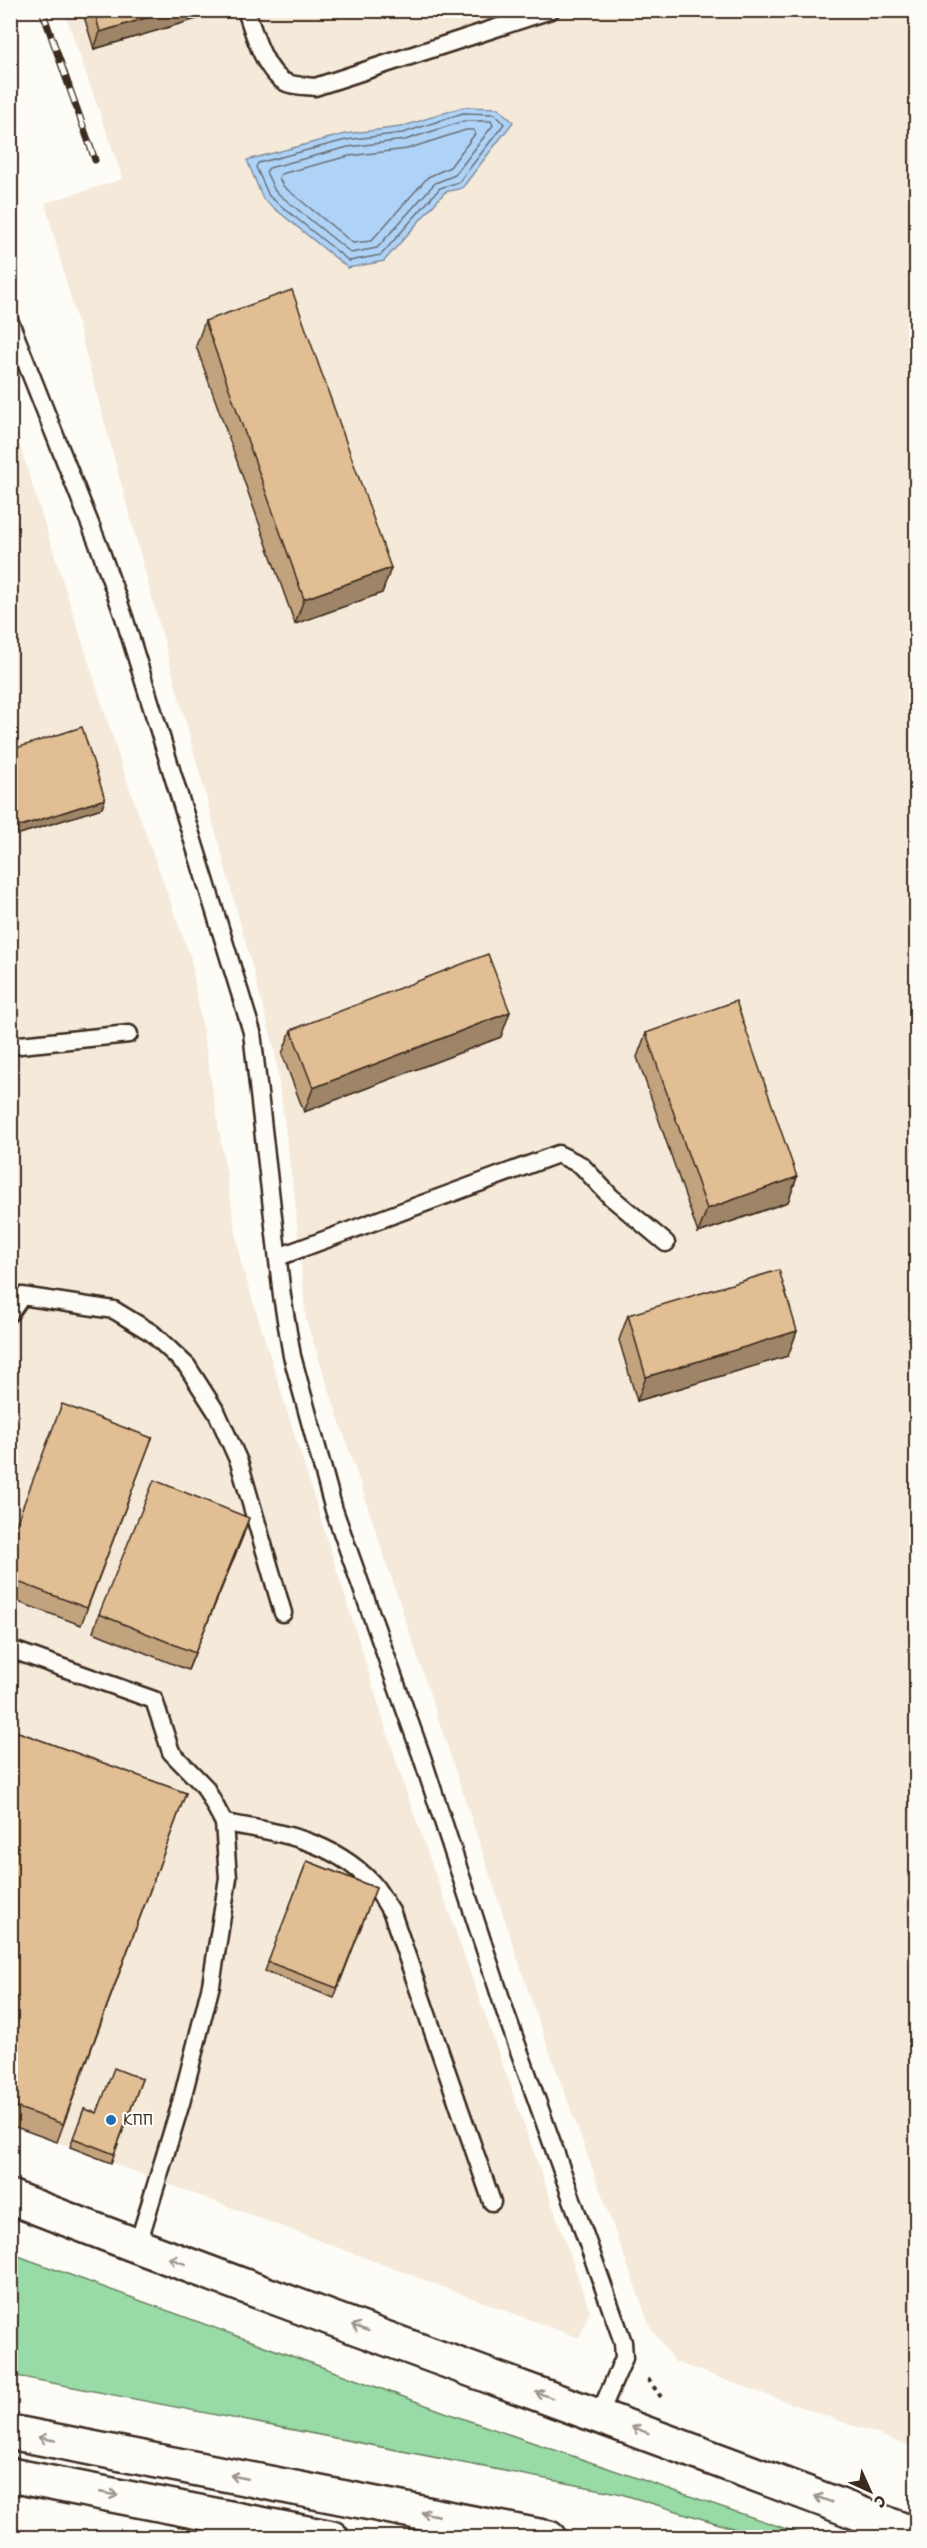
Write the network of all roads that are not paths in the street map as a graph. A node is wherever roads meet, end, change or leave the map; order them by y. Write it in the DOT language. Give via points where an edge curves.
graph roads {
  1 [pos="246,10"];
  2 [pos="551,10"];
  3 [pos="10,322"];
  4 [pos="129,1034"];
  5 [pos="10,1046"];
  6 [pos="666,1243"];
  7 [pos="278,1257"];
  8 [pos="10,1313"];
  9 [pos="283,1613"];
  10 [pos="10,1649"];
  11 [pos="224,1823"];
  12 [pos="10,2197"];
  13 [pos="492,2202"];
  14 [pos="137,2247"];
  15 [pos="599,2415"];
  16 [pos="10,2432"];
  17 [pos="10,2475"];
  18 [pos="916,2535"];
  19 [pos="332,2538"];
  20 [pos="549,2538"];
  1 -- 2 [label="lane" via="269,66 286,83 315,87"];
  3 -- 7 [label="lane" via="124,617 249,1021"];
  4 -- 5 [label="lane"];
  6 -- 7 [label="lane" via="581,1165 558,1154"];
  7 -- 15 [label="lane" via="292,1356 334,1510 623,2342 624,2358"];
  8 -- 9 [label="lane" via="22,1296 114,1310 152,1333 187,1366 217,1413 238,1462"];
  10 -- 11 [label="lane" via="154,1700 171,1752 205,1787"];
  11 -- 13 [label="lane" via="288,1834 335,1852 372,1882 392,1912"];
  11 -- 14 [label="lane" via="228,1878 211,1985 181,2103"];
  12 -- 14 [label="street"];
  15 -- 14 [label="street, one-way"];
  18 -- 15 [label="street, one-way"];
  20 -- 16 [label="street, one-way"];
  17 -- 19 [label="street, one-way"];
}
